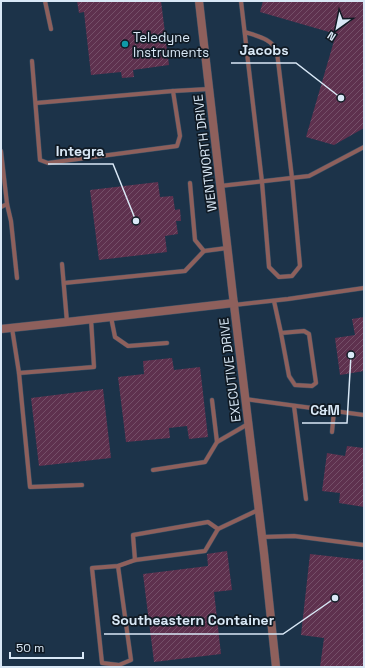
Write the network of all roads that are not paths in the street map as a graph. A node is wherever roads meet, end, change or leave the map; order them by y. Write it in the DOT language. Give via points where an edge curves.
graph roads {
  1 [pos="45,1"];
  2 [pos="199,1"];
  3 [pos="242,1"];
  4 [pos="51,29"];
  5 [pos="245,32"];
  6 [pos="32,61"];
  7 [pos="209,88"];
  8 [pos="173,91"];
  9 [pos="36,103"];
  10 [pos="364,147"];
  11 [pos="1,151"];
  12 [pos="292,178"];
  13 [pos="262,182"];
  14 [pos="190,183"];
  15 [pos="220,186"];
  16 [pos="7,204"];
  17 [pos="1,207"];
  18 [pos="228,248"];
  19 [pos="204,251"];
  20 [pos="62,264"];
  21 [pos="17,278"];
  22 [pos="64,283"];
  23 [pos="364,288"];
  24 [pos="274,301"];
  25 [pos="234,304"];
  26 [pos="111,316"];
  27 [pos="91,319"];
  28 [pos="67,322"];
  29 [pos="12,328"];
  30 [pos="1,329"];
  31 [pos="281,333"];
  32 [pos="167,342"];
  33 [pos="19,373"];
  34 [pos="245,399"];
  35 [pos="212,400"];
  36 [pos="294,406"];
  37 [pos="334,411"];
  38 [pos="364,415"];
  39 [pos="248,424"];
  40 [pos="332,432"];
  41 [pos="217,442"];
  42 [pos="153,470"];
  43 [pos="82,484"];
  44 [pos="306,499"];
  45 [pos="258,510"];
  46 [pos="218,528"];
  47 [pos="262,537"];
  48 [pos="364,545"];
  49 [pos="135,560"];
  50 [pos="118,566"];
  51 [pos="276,667"];
  1 -- 4 [label="lane"];
  2 -- 7 [label="street, WENTWORTH DRIVE"];
  3 -- 5 [label="lane"];
  5 -- 12 [label="lane" via="269,41 276,47"];
  5 -- 13 [label="lane"];
  6 -- 9 [label="lane"];
  7 -- 8 [label="lane"];
  7 -- 15 [label="street, WENTWORTH DRIVE"];
  8 -- 9 [label="lane"];
  8 -- 9 [label="lane" via="180,136 177,146 48,163 40,160"];
  10 -- 12 [label="lane" via="309,176"];
  11 -- 16 [label="lane"];
  12 -- 13 [label="lane"];
  12 -- 13 [label="lane" via="300,266 292,276 279,277 269,267"];
  13 -- 15 [label="lane"];
  14 -- 19 [label="lane" via="195,240"];
  15 -- 18 [label="street, WENTWORTH DRIVE"];
  16 -- 17 [label="lane"];
  16 -- 21 [label="lane"];
  18 -- 19 [label="lane"];
  18 -- 25 [label="street, WENTWORTH DRIVE"];
  19 -- 22 [label="lane" via="185,271"];
  20 -- 22 [label="lane"];
  22 -- 28 [label="lane"];
  23 -- 24 [label="lane"];
  24 -- 25 [label="lane"];
  24 -- 31 [label="lane"];
  25 -- 26 [label="street, EXECUTIVE DRIVE"];
  25 -- 34 [label="street, EXECUTIVE DRIVE"];
  26 -- 27 [label="street, EXECUTIVE DRIVE"];
  26 -- 32 [label="lane" via="115,337 128,346"];
  27 -- 28 [label="street, EXECUTIVE DRIVE"];
  27 -- 33 [label="lane" via="94,367"];
  28 -- 29 [label="street, EXECUTIVE DRIVE"];
  29 -- 30 [label="street, EXECUTIVE DRIVE"];
  29 -- 33 [label="lane"];
  31 -- 31 [label="lane" via="289,376 295,385 312,386 316,382 309,334 304,331"];
  33 -- 43 [label="lane" via="30,487"];
  34 -- 36 [label="lane"];
  34 -- 39 [label="street, EXECUTIVE DRIVE"];
  35 -- 41 [label="lane"];
  36 -- 37 [label="lane"];
  36 -- 44 [label="lane"];
  37 -- 38 [label="lane"];
  37 -- 40 [label="lane"];
  39 -- 41 [label="lane"];
  39 -- 45 [label="street, EXECUTIVE DRIVE"];
  41 -- 42 [label="lane" via="205,462"];
  45 -- 46 [label="lane"];
  45 -- 47 [label="street, EXECUTIVE DRIVE"];
  46 -- 49 [label="lane" via="205,551"];
  46 -- 49 [label="lane" via="208,522 133,535"];
  47 -- 48 [label="lane" via="294,536"];
  47 -- 51 [label="street, EXECUTIVE DRIVE"];
  49 -- 50 [label="lane"];
  50 -- 50 [label="lane" via="92,568 102,663 119,665 131,660"];
}
